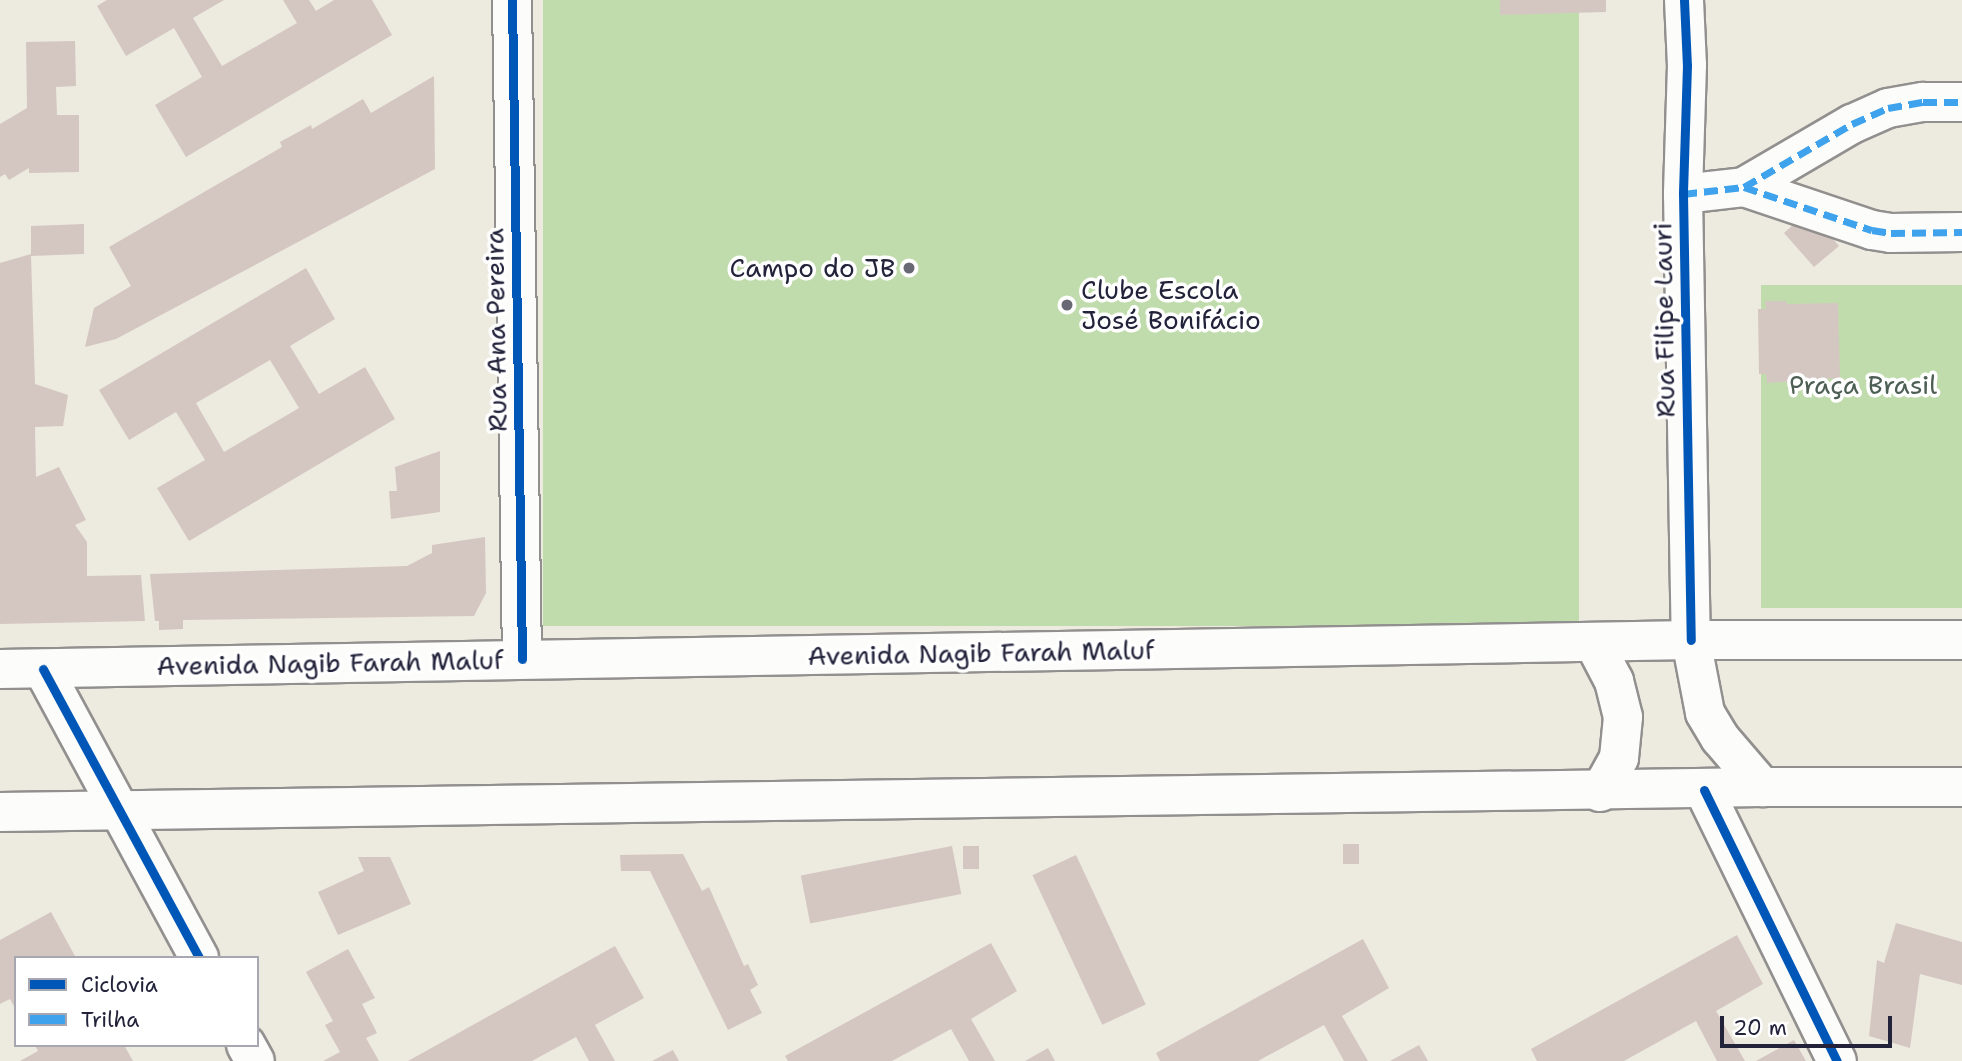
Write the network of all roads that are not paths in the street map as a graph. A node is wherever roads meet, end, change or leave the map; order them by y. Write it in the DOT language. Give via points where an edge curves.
graph roads {
  1 [pos="512,0"];
  2 [pos="1684,0"];
  3 [pos="1962,102"];
  4 [pos="1744,187"];
  5 [pos="1684,194"];
  6 [pos="1962,232"];
  7 [pos="1690,640"];
  8 [pos="1962,640"];
  9 [pos="1594,643"];
  10 [pos="522,659"];
  11 [pos="0,669"];
  12 [pos="43,669"];
  13 [pos="1762,787"];
  14 [pos="1962,787"];
  15 [pos="1704,790"];
  16 [pos="1600,792"];
  17 [pos="119,811"];
  18 [pos="0,812"];
  19 [pos="198,956"];
  20 [pos="1837,1061"];
  1 -- 10 [label="main road, Rua Ana Pereira"];
  2 -- 5 [label="main road, Rua Filipe Lauri"];
  3 -- 4 [label="main road" via="1888,107"];
  4 -- 5 [label="main road"];
  4 -- 6 [label="main road" via="1872,230"];
  5 -- 7 [label="main road, Rua Filipe Lauri"];
  7 -- 8 [label="main road, Avenida Nagib Farah Maluf"];
  7 -- 9 [label="main road, Avenida Nagib Farah Maluf"];
  7 -- 13 [label="main road, Rua Filipe Lauri" via="1705,713"];
  9 -- 10 [label="main road, Avenida Nagib Farah Maluf"];
  9 -- 16 [label="main road" via="1614,681 1623,717 1619,758"];
  10 -- 12 [label="main road, Avenida Nagib Farah Maluf"];
  11 -- 12 [label="main road, Avenida Nagib Farah Maluf"];
  12 -- 17 [label="main road"];
  13 -- 14 [label="main road"];
  13 -- 15 [label="main road"];
  15 -- 16 [label="main road"];
  15 -- 20 [label="main road"];
  16 -- 17 [label="main road"];
  17 -- 18 [label="main road"];
  17 -- 19 [label="main road"];
}
